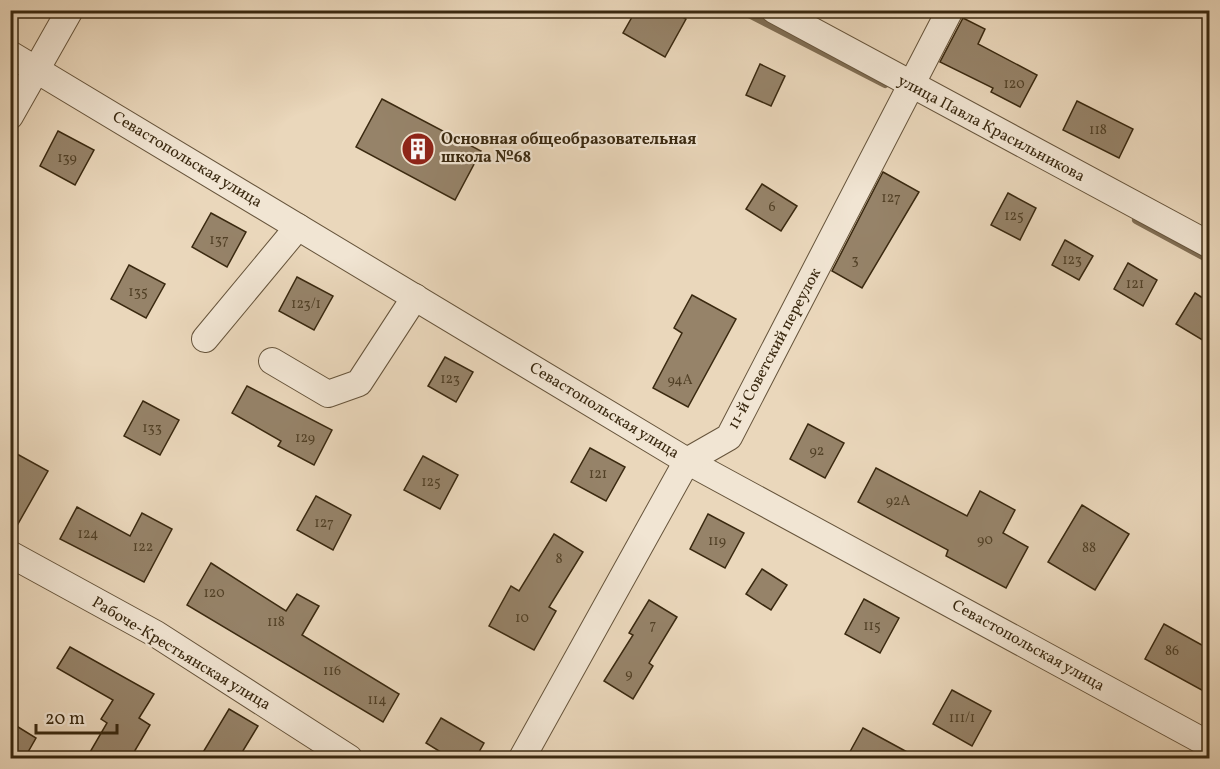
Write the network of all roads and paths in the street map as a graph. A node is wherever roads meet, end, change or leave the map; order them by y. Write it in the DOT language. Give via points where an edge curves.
graph roads {
  1 [pos="70,10"];
  2 [pos="774,10"];
  3 [pos="950,10"];
  4 [pos="10,54"];
  5 [pos="37,70"];
  6 [pos="912,87"];
  7 [pos="10,116"];
  8 [pos="298,227"];
  9 [pos="1209,245"];
  10 [pos="415,297"];
  11 [pos="205,339"];
  12 [pos="272,362"];
  13 [pos="687,461"];
  14 [pos="10,554"];
  15 [pos="1209,745"];
  16 [pos="349,759"];
  17 [pos="522,759"];
  1 -- 5 [label="street"];
  2 -- 6 [label="street, улица Павла Красильникова"];
  3 -- 6 [label="street, 11-й Советский переулок"];
  4 -- 5 [label="street, Севастопольская улица"];
  5 -- 7 [label="street"];
  5 -- 8 [label="street, Севастопольская улица"];
  6 -- 9 [label="street, улица Павла Красильникова"];
  6 -- 13 [label="street, 11-й Советский переулок" via="729,437"];
  8 -- 10 [label="street, Севастопольская улица"];
  8 -- 11 [label="street"];
  10 -- 12 [label="street" via="359,383 328,394"];
  10 -- 13 [label="street, Севастопольская улица"];
  13 -- 15 [label="street, Севастопольская улица"];
  13 -- 17 [label="street"];
  14 -- 16 [label="street, Рабоче-Крестьянская улица" via="156,634"];
}
